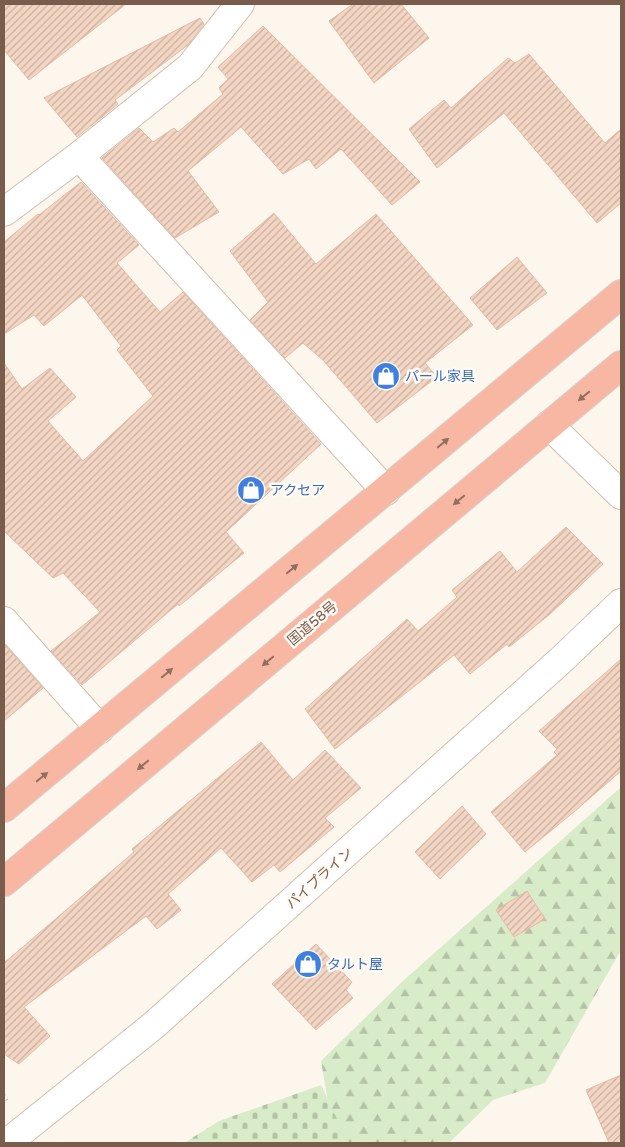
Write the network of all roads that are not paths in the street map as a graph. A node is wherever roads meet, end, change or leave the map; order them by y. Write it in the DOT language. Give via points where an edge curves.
graph roads {
  1 [pos="240,4"];
  2 [pos="79,156"];
  3 [pos="4,212"];
  4 [pos="621,294"];
  5 [pos="621,365"];
  6 [pos="549,425"];
  7 [pos="386,491"];
  8 [pos="621,495"];
  9 [pos="621,603"];
  10 [pos="4,621"];
  11 [pos="100,729"];
  12 [pos="4,808"];
  13 [pos="4,882"];
  14 [pos="7,1143"];
  1 -- 2 [label="street" via="190,67"];
  2 -- 3 [label="street"];
  2 -- 7 [label="street"];
  7 -- 4 [label="highway, one-way"];
  5 -- 6 [label="highway, 国道58号, one-way"];
  6 -- 8 [label="street"];
  6 -- 13 [label="highway, 国道58号, one-way"];
  11 -- 7 [label="highway, one-way"];
  9 -- 14 [label="street, パイプライン" via="154,1025"];
  10 -- 11 [label="street"];
  12 -- 11 [label="highway, one-way"];
}
